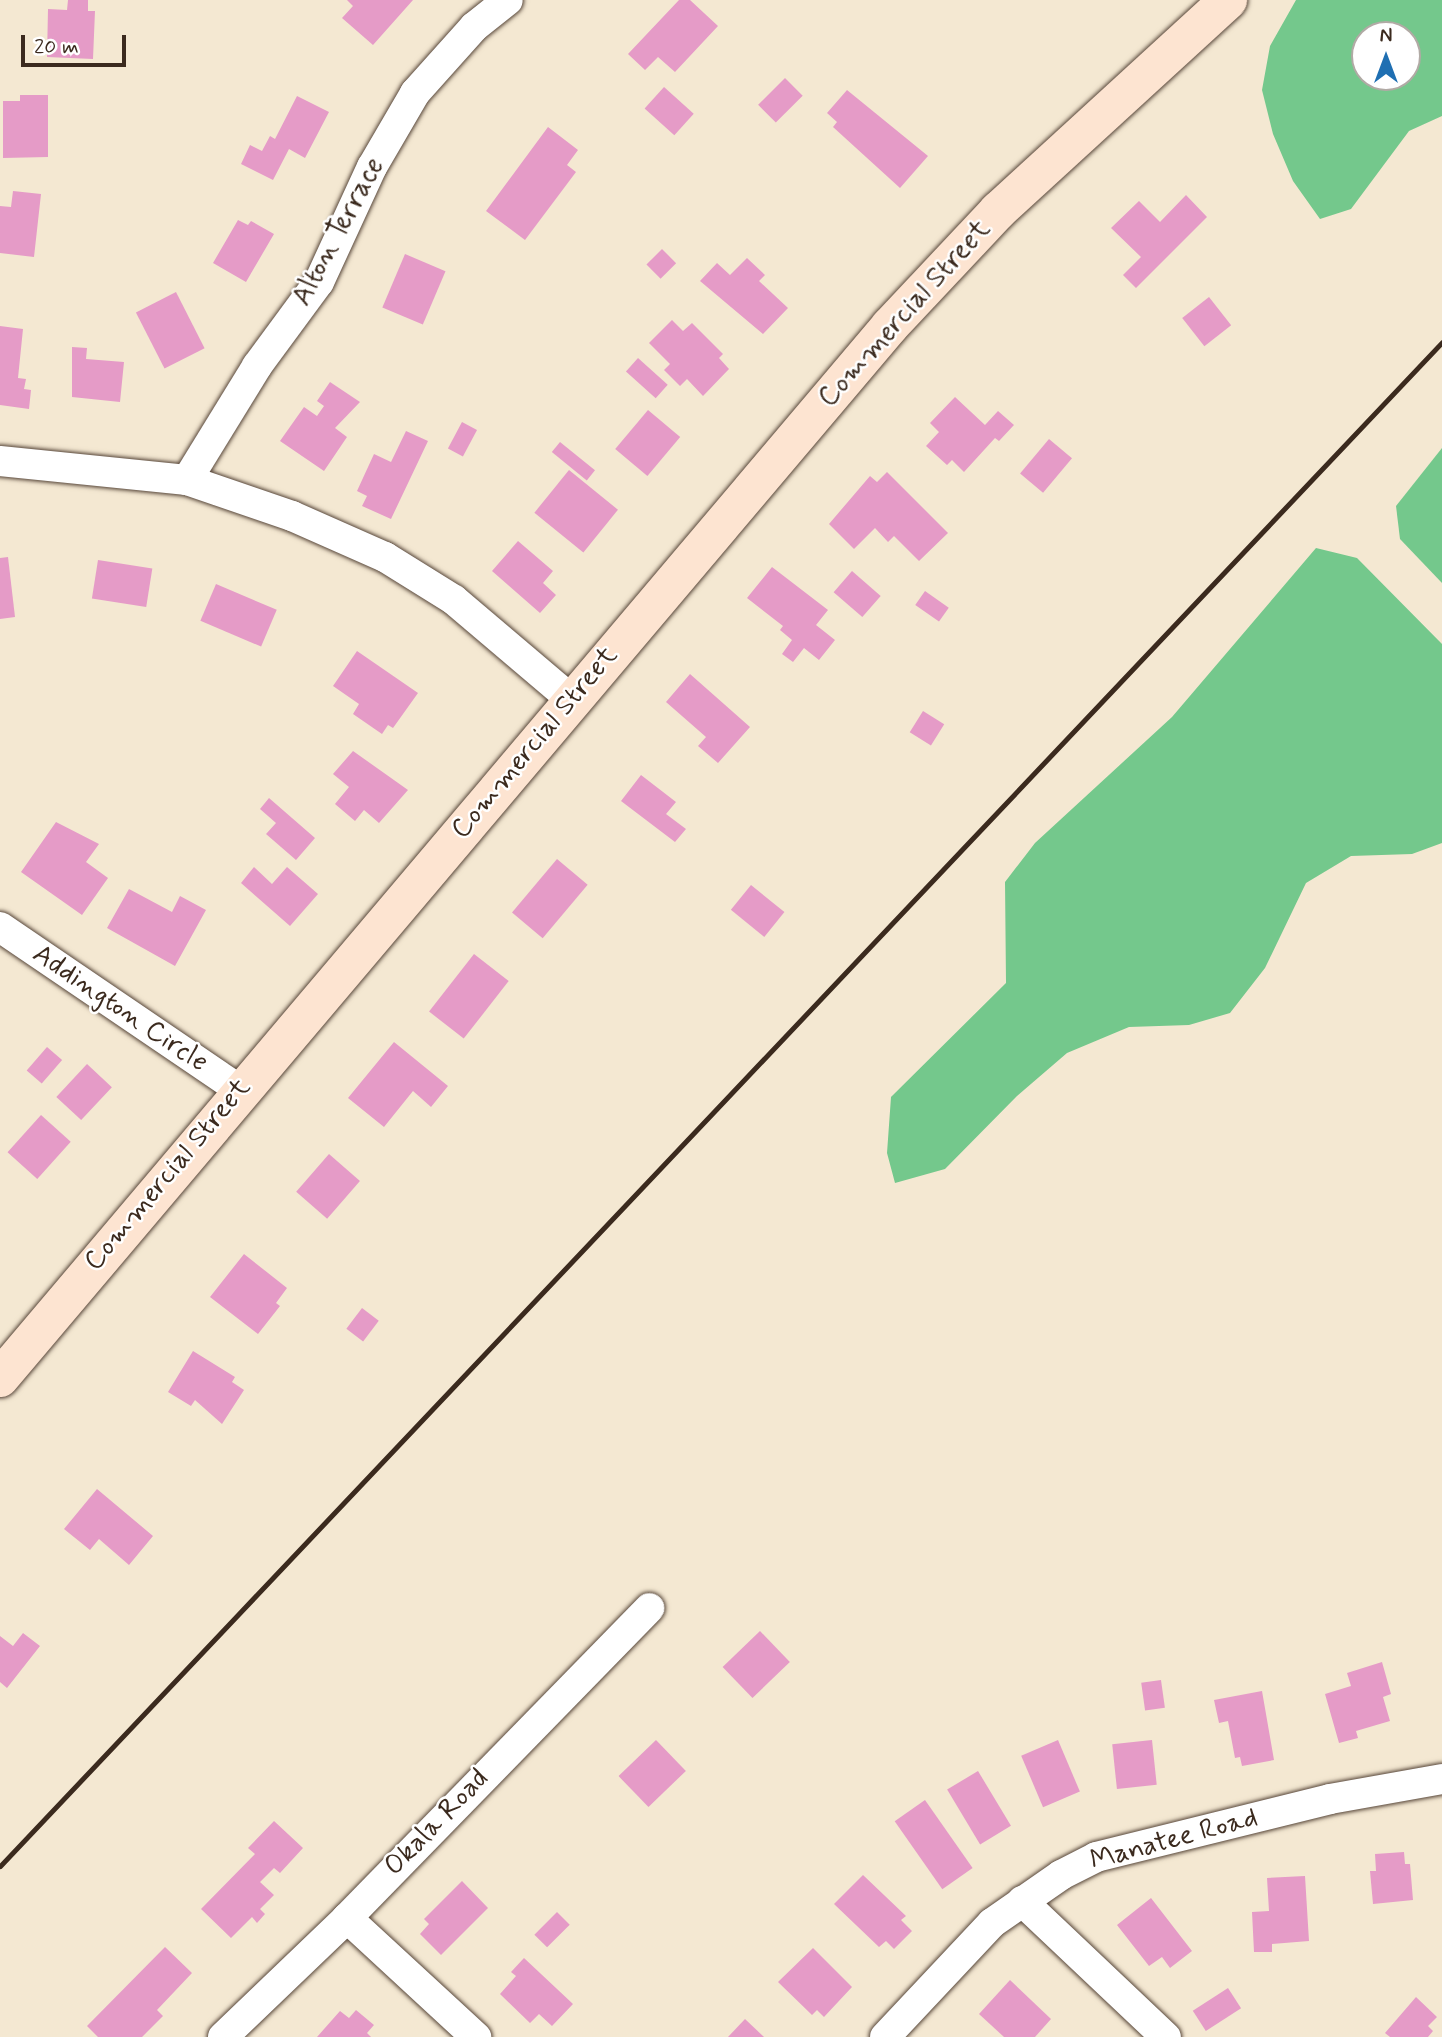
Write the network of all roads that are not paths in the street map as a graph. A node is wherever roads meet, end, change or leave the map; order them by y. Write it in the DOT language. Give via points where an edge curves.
graph roads {
  1 [pos="508,0"];
  2 [pos="1228,0"];
  3 [pos="0,461"];
  4 [pos="187,480"];
  5 [pos="572,700"];
  6 [pos="0,927"];
  7 [pos="240,1090"];
  8 [pos="0,1378"];
  9 [pos="650,1608"];
  10 [pos="1442,1779"];
  11 [pos="1022,1901"];
  12 [pos="347,1919"];
  13 [pos="223,2037"];
  14 [pos="476,2037"];
  15 [pos="885,2037"];
  16 [pos="1166,2037"];
  1 -- 4 [label="street, Alton Terrace" via="474,27 415,93 372,167 319,282 257,366"];
  2 -- 5 [label="main road, Commercial Street" via="998,211 890,326"];
  3 -- 4 [label="street"];
  4 -- 5 [label="street" via="292,516 385,557 454,600"];
  5 -- 7 [label="main road, Commercial Street"];
  6 -- 7 [label="street, Addington Circle"];
  7 -- 8 [label="main road, Commercial Street"];
  9 -- 12 [label="street, Okala Road"];
  10 -- 11 [label="street, Manatee Road" via="1330,1799 1096,1857"];
  11 -- 15 [label="street, Manatee Road" via="992,1923"];
  11 -- 16 [label="street"];
  12 -- 13 [label="street, Okala Road"];
  12 -- 14 [label="street"];
}
